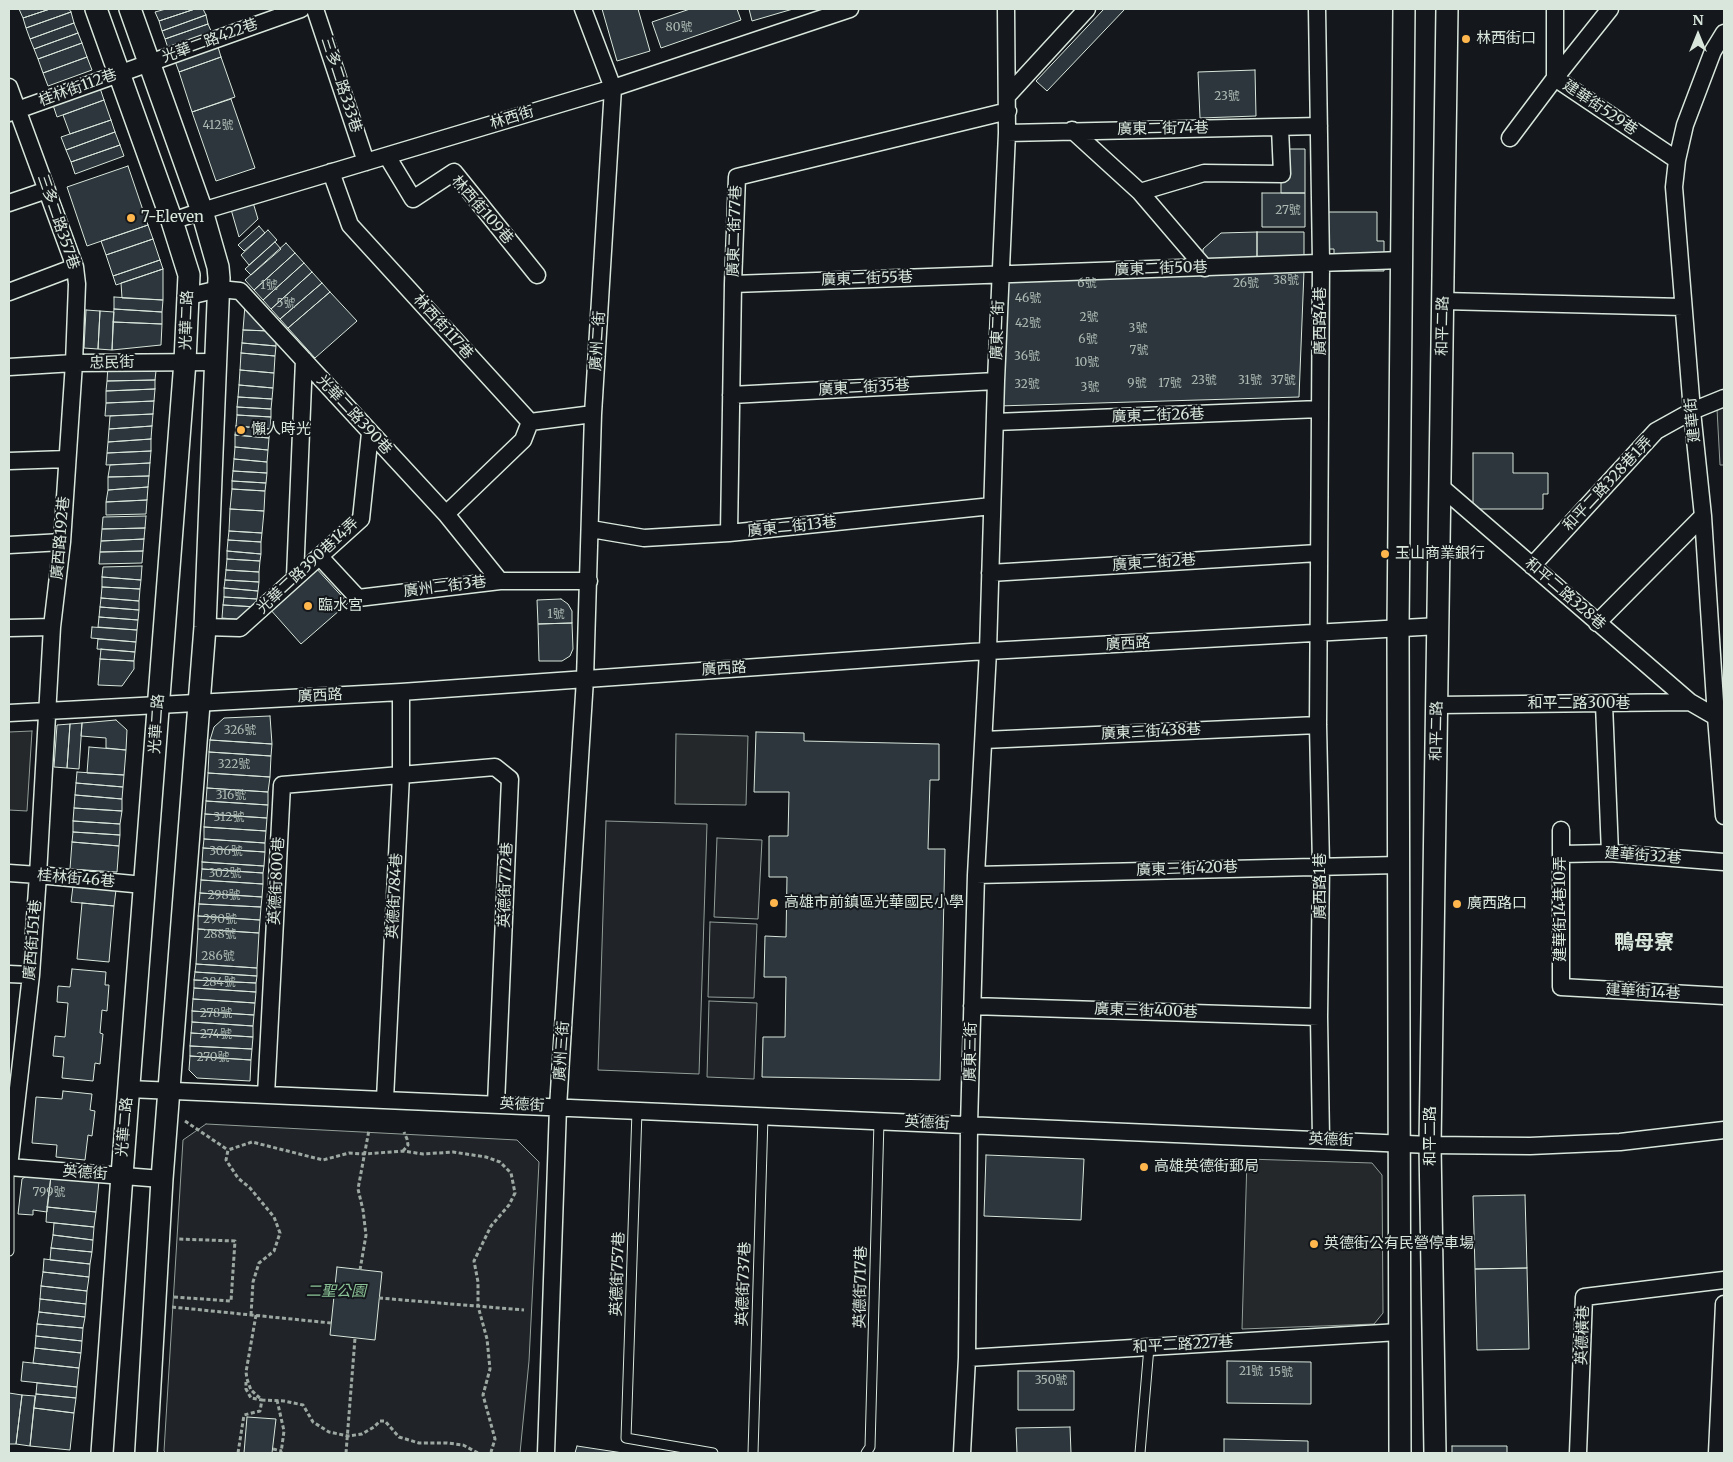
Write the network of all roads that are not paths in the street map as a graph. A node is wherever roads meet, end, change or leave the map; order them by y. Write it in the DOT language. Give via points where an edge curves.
graph roads {
  1 [pos="96,9"];
  2 [pos="130,9"];
  3 [pos="301,9"];
  4 [pos="316,9"];
  5 [pos="583,9"];
  6 [pos="850,9"];
  7 [pos="1006,9"];
  8 [pos="1087,9"];
  9 [pos="1317,9"];
  10 [pos="1404,9"];
  11 [pos="1447,9"];
  12 [pos="1555,9"];
  13 [pos="1610,9"];
  14 [pos="1724,33"];
  15 [pos="148,63"];
  16 [pos="119,74"];
  17 [pos="1554,78"];
  18 [pos="9,87"];
  19 [pos="614,88"];
  20 [pos="1008,103"];
  21 [pos="13,111"];
  22 [pos="1319,126"];
  23 [pos="1280,128"];
  24 [pos="1072,130"];
  25 [pos="1007,133"];
  26 [pos="1510,138"];
  27 [pos="387,156"];
  28 [pos="1677,160"];
  29 [pos="366,162"];
  30 [pos="331,172"];
  31 [pos="47,190"];
  32 [pos="1140,192"];
  33 [pos="9,203"];
  34 [pos="202,211"];
  35 [pos="172,222"];
  36 [pos="1402,260"];
  37 [pos="1321,263"];
  38 [pos="75,267"];
  39 [pos="1205,268"];
  40 [pos="1001,273"];
  41 [pos="537,275"];
  42 [pos="733,284"];
  43 [pos="219,289"];
  44 [pos="9,292"];
  45 [pos="189,296"];
  46 [pos="1443,301"];
  47 [pos="1683,307"];
  48 [pos="304,360"];
  49 [pos="185,361"];
  50 [pos="216,362"];
  51 [pos="74,364"];
  52 [pos="9,367"];
  53 [pos="996,381"];
  54 [pos="731,395"];
  55 [pos="1724,398"];
  56 [pos="1320,410"];
  57 [pos="1692,411"];
  58 [pos="593,414"];
  59 [pos="530,422"];
  60 [pos="995,422"];
  61 [pos="370,433"];
  62 [pos="67,459"];
  63 [pos="9,461"];
  64 [pos="1440,486"];
  65 [pos="992,506"];
  66 [pos="446,514"];
  67 [pos="1703,516"];
  68 [pos="591,529"];
  69 [pos="729,533"];
  70 [pos="62,542"];
  71 [pos="9,545"];
  72 [pos="1318,553"];
  73 [pos="320,557"];
  74 [pos="1532,566"];
  75 [pos="990,573"];
  76 [pos="295,577"];
  77 [pos="500,581"];
  78 [pos="588,581"];
  79 [pos="1598,623"];
  80 [pos="52,626"];
  81 [pos="205,626"];
  82 [pos="1439,626"];
  83 [pos="9,628"];
  84 [pos="1398,628"];
  85 [pos="1318,633"];
  86 [pos="988,651"];
  87 [pos="585,679"];
  88 [pos="401,692"];
  89 [pos="199,702"];
  90 [pos="1690,702"];
  91 [pos="1604,704"];
  92 [pos="158,705"];
  93 [pos="1438,705"];
  94 [pos="47,711"];
  95 [pos="9,714"];
  96 [pos="1716,717"];
  97 [pos="1318,725"];
  98 [pos="984,740"];
  99 [pos="401,775"];
  100 [pos="1724,816"];
  101 [pos="1561,830"];
  102 [pos="1610,852"];
  103 [pos="1561,854"];
  104 [pos="1724,862"];
  105 [pos="1398,865"];
  106 [pos="1322,866"];
  107 [pos="9,873"];
  108 [pos="38,875"];
  109 [pos="976,875"];
  110 [pos="144,885"];
  111 [pos="9,974"];
  112 [pos="31,975"];
  113 [pos="1561,987"];
  114 [pos="1724,996"];
  115 [pos="972,1006"];
  116 [pos="1320,1017"];
  117 [pos="14,1069"];
  118 [pos="128,1089"];
  119 [pos="169,1090"];
  120 [pos="266,1095"];
  121 [pos="385,1099"];
  122 [pos="496,1104"];
  123 [pos="558,1107"];
  124 [pos="637,1111"];
  125 [pos="762,1116"];
  126 [pos="879,1121"];
  127 [pos="970,1125"];
  128 [pos="1724,1130"];
  129 [pos="1321,1139"];
  130 [pos="1399,1143"];
  131 [pos="1430,1145"];
  132 [pos="9,1167"];
  133 [pos="122,1176"];
  134 [pos="162,1179"];
  135 [pos="9,1251"];
  136 [pos="1724,1280"];
  137 [pos="1724,1304"];
  138 [pos="1399,1332"];
  139 [pos="1149,1347"];
  140 [pos="967,1358"];
  141 [pos="102,1453"];
  142 [pos="146,1453"];
  143 [pos="546,1453"];
  144 [pos="713,1453"];
  145 [pos="753,1453"];
  146 [pos="866,1453"];
  147 [pos="962,1453"];
  148 [pos="1140,1453"];
  149 [pos="1400,1453"];
  150 [pos="1435,1453"];
  151 [pos="1578,1453"];
  152 [pos="1717,1453"];
  1 -- 16 [label="street, 光華二路"];
  2 -- 15 [label="street, 光華二路"];
  3 -- 15 [label="street, 光華二路422巷"];
  4 -- 29 [label="street, 三多二路333巷"];
  5 -- 19 [label="street, 廣州二街"];
  6 -- 19 [label="street, 林西街"];
  7 -- 20 [label="street, 廣東二街"];
  8 -- 20 [label="street"];
  9 -- 22 [label="street, 廣西路4巷"];
  10 -- 36 [label="street"];
  11 -- 46 [label="street, 和平二路"];
  12 -- 17 [label="street, 建華街529巷"];
  13 -- 17 [label="street"];
  14 -- 28 [label="street, 建華街" via="1713,51 1685,125"];
  15 -- 16 [label="street, 桂林街112巷"];
  15 -- 34 [label="street, 光華二路"];
  16 -- 21 [label="street, 桂林街112巷"];
  16 -- 35 [label="street, 光華二路"];
  17 -- 26 [label="street"];
  17 -- 28 [label="street, 建華街529巷"];
  18 -- 21 [label="street, 三多二路357巷"];
  19 -- 27 [label="street, 林西街"];
  19 -- 58 [label="street, 廣州二街"];
  20 -- 25 [label="street, 廣東二街"];
  20 -- 42 [label="street, 廣東二街77巷" via="737,177"];
  21 -- 31 [label="street, 三多二路357巷"];
  22 -- 23 [label="street, 廣東二街74巷"];
  22 -- 37 [label="street, 廣西路4巷"];
  23 -- 24 [label="street, 廣東二街74巷"];
  23 -- 32 [label="street" via="1282,174 1204,173"];
  24 -- 25 [label="street, 廣東二街74巷"];
  24 -- 32 [label="street"];
  25 -- 40 [label="street, 廣東二街"];
  27 -- 29 [label="street, 林西街"];
  27 -- 41 [label="street, 林西街109巷" via="413,199 454,172"];
  28 -- 47 [label="street, 建華街" via="1674,187"];
  29 -- 30 [label="street, 林西街"];
  30 -- 34 [label="street, 林西街"];
  30 -- 59 [label="street, 林西街117巷" via="350,225"];
  31 -- 33 [label="street"];
  31 -- 38 [label="street, 三多二路357巷"];
  32 -- 39 [label="street"];
  34 -- 35 [label="street, 林西街"];
  34 -- 43 [label="street, 光華二路" via="218,268"];
  35 -- 45 [label="street, 光華二路" via="189,276"];
  36 -- 37 [label="street, 廣東二街50巷"];
  36 -- 84 [label="street"];
  37 -- 39 [label="street, 廣東二街50巷"];
  37 -- 56 [label="street, 廣西路4巷"];
  38 -- 44 [label="street"];
  38 -- 51 [label="street, 三多二路357巷"];
  39 -- 40 [label="street, 廣東二街50巷"];
  40 -- 42 [label="street, 廣東二街55巷"];
  40 -- 53 [label="street, 廣東二街"];
  42 -- 54 [label="street, 廣東二街77巷"];
  43 -- 45 [label="street, 光華二路390巷"];
  43 -- 48 [label="street, 光華二路390巷" via="240,291"];
  43 -- 50 [label="street, 光華二路"];
  45 -- 49 [label="street, 光華二路"];
  46 -- 47 [label="street"];
  46 -- 64 [label="street, 和平二路"];
  47 -- 57 [label="street, 建華街"];
  48 -- 61 [label="street, 光華二路390巷"];
  48 -- 76 [label="street"];
  49 -- 50 [label="street, 忠民街"];
  49 -- 51 [label="street, 忠民街"];
  49 -- 92 [label="street, 光華二路"];
  50 -- 81 [label="street, 光華二路"];
  51 -- 52 [label="street, 忠民街"];
  51 -- 62 [label="street, 廣西路192巷"];
  53 -- 54 [label="street, 廣東二街35巷"];
  53 -- 60 [label="street, 廣東二街"];
  54 -- 69 [label="street, 廣東二街77巷"];
  55 -- 57 [label="street, 和平二路328巷1弄"];
  56 -- 60 [label="street, 廣東二街26巷"];
  56 -- 72 [label="street, 廣西路4巷"];
  57 -- 67 [label="street, 建華街"];
  57 -- 74 [label="street, 和平二路328巷1弄" via="1656,431"];
  58 -- 59 [label="street"];
  58 -- 68 [label="street, 廣州二街"];
  59 -- 66 [label="street" via="523,440"];
  60 -- 65 [label="street, 廣東二街"];
  61 -- 66 [label="street, 光華二路390巷"];
  61 -- 73 [label="street, 光華二路390巷14弄" via="361,519"];
  62 -- 63 [label="street"];
  62 -- 70 [label="street, 廣西路192巷"];
  64 -- 74 [label="street, 和平二路328巷"];
  64 -- 82 [label="street, 和平二路"];
  65 -- 69 [label="street, 廣東二街13巷"];
  65 -- 75 [label="street, 廣東二街"];
  66 -- 77 [label="street, 光華二路390巷"];
  67 -- 79 [label="street"];
  67 -- 96 [label="street, 建華街"];
  68 -- 69 [label="street, 廣東二街13巷" via="644,538"];
  68 -- 78 [label="street, 廣州二街"];
  70 -- 71 [label="street"];
  70 -- 80 [label="street, 廣西路192巷"];
  72 -- 75 [label="street, 廣東二街2巷"];
  72 -- 85 [label="street, 廣西路4巷"];
  73 -- 76 [label="street, 光華二路390巷14弄"];
  73 -- 77 [label="street, 廣州二街3巷" via="358,598"];
  74 -- 79 [label="street, 和平二路328巷"];
  75 -- 86 [label="street, 廣東二街"];
  76 -- 81 [label="street, 光華二路390巷14弄" via="240,628"];
  77 -- 78 [label="street, 廣州二街3巷"];
  78 -- 87 [label="street, 廣州二街"];
  79 -- 90 [label="street, 和平二路328巷"];
  80 -- 83 [label="street"];
  80 -- 94 [label="street, 廣西路192巷"];
  81 -- 89 [label="street, 光華二路"];
  82 -- 84 [label="street, 廣西路"];
  82 -- 93 [label="street, 和平二路"];
  84 -- 85 [label="street, 廣西路"];
  84 -- 105 [label="street"];
  85 -- 86 [label="street, 廣西路"];
  85 -- 97 [label="street, 廣西路1巷"];
  86 -- 87 [label="street, 廣西路"];
  86 -- 98 [label="street, 廣東三街"];
  87 -- 88 [label="street, 廣西路"];
  87 -- 123 [label="street, 廣州三街"];
  88 -- 89 [label="street, 廣西路"];
  88 -- 99 [label="street, 英德街784巷"];
  89 -- 92 [label="street, 廣西路"];
  89 -- 119 [label="street, 光華二路"];
  90 -- 91 [label="street, 和平二路300巷"];
  90 -- 96 [label="street"];
  91 -- 93 [label="street, 和平二路300巷"];
  91 -- 102 [label="street"];
  92 -- 94 [label="street, 廣西路"];
  92 -- 110 [label="street, 光華二路"];
  93 -- 131 [label="street, 和平二路"];
  94 -- 95 [label="street, 廣西路"];
  94 -- 108 [label="street, 廣西街151巷"];
  96 -- 100 [label="street, 建華街"];
  97 -- 98 [label="street, 廣東三街438巷"];
  97 -- 106 [label="street, 廣西路1巷"];
  98 -- 109 [label="street, 廣東三街"];
  99 -- 120 [label="street, 英德街800巷" via="282,785"];
  99 -- 121 [label="street, 英德街784巷"];
  99 -- 122 [label="street, 英德街772巷" via="494,767 510,779"];
  101 -- 103 [label="street, 建華街14巷10弄"];
  102 -- 103 [label="street, 建華街32巷"];
  102 -- 104 [label="street, 建華街32巷"];
  103 -- 113 [label="street, 建華街14巷10弄"];
  105 -- 106 [label="street, 廣東三街420巷"];
  105 -- 130 [label="street"];
  106 -- 109 [label="street, 廣東三街420巷"];
  106 -- 116 [label="street, 廣西路1巷"];
  107 -- 108 [label="street, 桂林街46巷"];
  108 -- 110 [label="street, 桂林街46巷"];
  108 -- 112 [label="street, 廣西街151巷"];
  109 -- 115 [label="street, 廣東三街"];
  110 -- 118 [label="street, 光華二路"];
  111 -- 112 [label="street"];
  112 -- 117 [label="street, 廣西街151巷"];
  113 -- 114 [label="street, 建華街14巷"];
  115 -- 116 [label="street, 廣東三街400巷"];
  115 -- 127 [label="street, 廣東三街"];
  116 -- 129 [label="street, 廣西路1巷"];
  117 -- 132 [label="street, 廣西街151巷"];
  118 -- 119 [label="street, 英德街"];
  118 -- 133 [label="street, 光華二路"];
  119 -- 120 [label="street, 英德街"];
  119 -- 134 [label="street, 光華二路"];
  120 -- 121 [label="street, 英德街"];
  121 -- 122 [label="street, 英德街"];
  122 -- 123 [label="street, 英德街"];
  123 -- 124 [label="street, 英德街"];
  123 -- 143 [label="street, 廣州三街"];
  124 -- 125 [label="street, 英德街"];
  124 -- 144 [label="lane, 英德街757巷" via="626,1438"];
  125 -- 126 [label="street, 英德街"];
  125 -- 145 [label="lane, 英德街737巷"];
  126 -- 127 [label="street, 英德街"];
  126 -- 146 [label="lane, 英德街717巷" via="870,1446"];
  127 -- 129 [label="street, 英德街"];
  127 -- 140 [label="street, 廣東三街"];
  128 -- 131 [label="street, 英德街" via="1620,1142 1530,1146"];
  129 -- 130 [label="street, 英德街"];
  130 -- 131 [label="street, 英德街"];
  130 -- 138 [label="street"];
  131 -- 150 [label="street, 和平二路"];
  132 -- 133 [label="street, 英德街"];
  132 -- 135 [label="lane"];
  133 -- 134 [label="street, 英德街"];
  133 -- 141 [label="street, 光華二路"];
  134 -- 142 [label="street, 光華二路"];
  136 -- 151 [label="street, 英德橫巷" via="1584,1297"];
  137 -- 152 [label="street"];
  138 -- 139 [label="street, 和平二路227巷"];
  138 -- 149 [label="street"];
  139 -- 140 [label="street, 和平二路227巷"];
  139 -- 148 [label="lane"];
  140 -- 147 [label="street, 廣東三街"];
}
